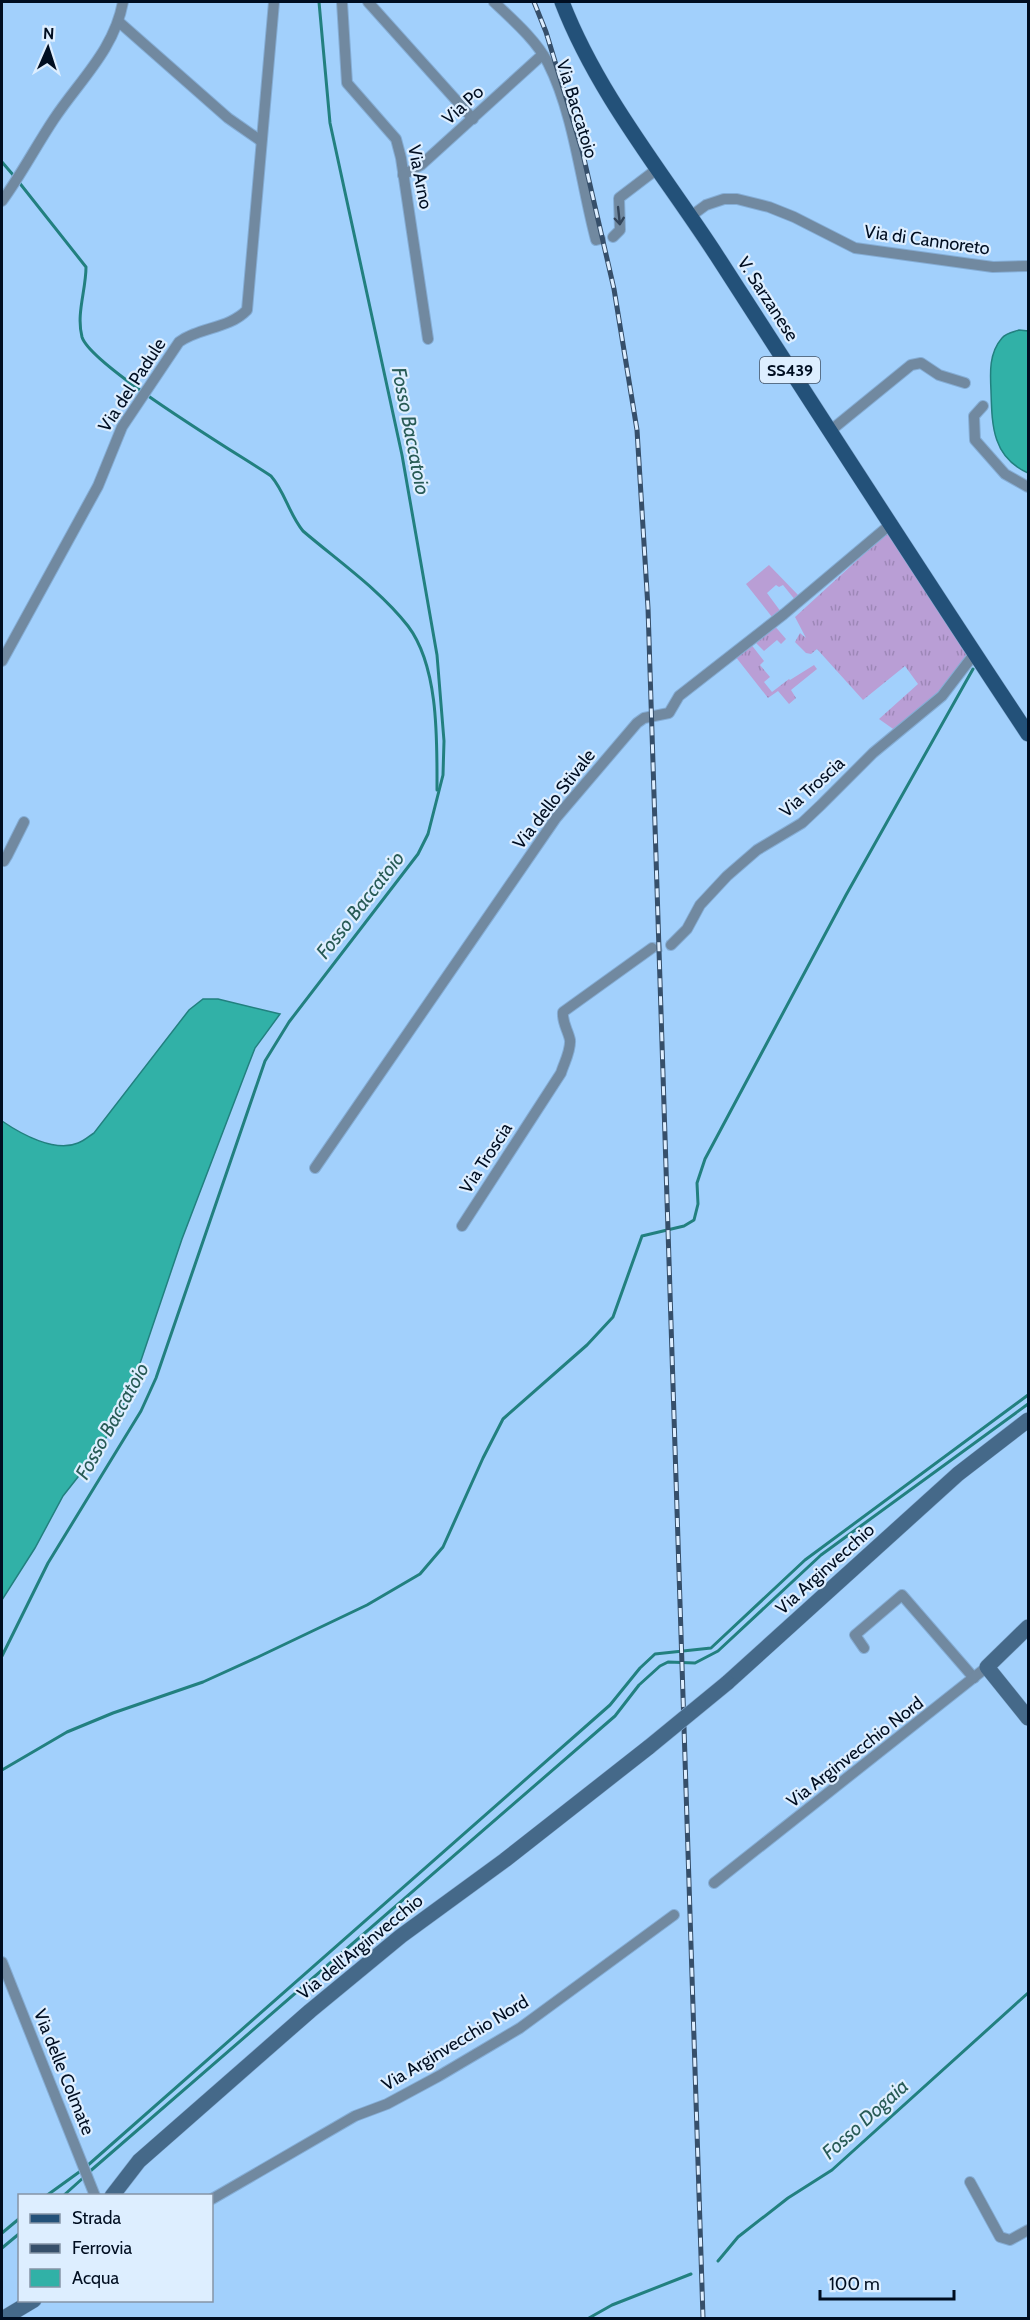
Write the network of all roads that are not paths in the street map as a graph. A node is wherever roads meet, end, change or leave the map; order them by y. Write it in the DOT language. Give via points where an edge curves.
graph roads {
  1 [pos="123,2"];
  2 [pos="274,2"];
  3 [pos="342,2"];
  4 [pos="368,2"];
  5 [pos="494,2"];
  6 [pos="562,2"];
  7 [pos="119,22"];
  8 [pos="541,56"];
  9 [pos="473,119"];
  10 [pos="261,141"];
  11 [pos="657,169"];
  12 [pos="403,175"];
  13 [pos="2,201"];
  14 [pos="691,216"];
  15 [pos="613,237"];
  16 [pos="598,239"];
  17 [pos="1029,266"];
  18 [pos="428,339"];
  19 [pos="965,383"];
  20 [pos="983,406"];
  21 [pos="830,431"];
  22 [pos="1029,487"];
  23 [pos="892,523"];
  24 [pos="975,653"];
  25 [pos="2,661"];
  26 [pos="1029,734"];
  27 [pos="24,822"];
  28 [pos="2,860"];
  29 [pos="671,945"];
  30 [pos="652,948"];
  31 [pos="315,1168"];
  32 [pos="462,1226"];
  33 [pos="1029,1420"];
  34 [pos="1029,1627"];
  35 [pos="864,1648"];
  36 [pos="987,1667"];
  37 [pos="974,1678"];
  38 [pos="1029,1718"];
  39 [pos="649,1747"];
  40 [pos="714,1883"];
  41 [pos="674,1915"];
  42 [pos="2,1962"];
  43 [pos="969,2182"];
  44 [pos="93,2193"];
  45 [pos="114,2194"];
  46 [pos="213,2198"];
  47 [pos="1029,2230"];
  48 [pos="32,2302"];
  49 [pos="4,2319"];
  1 -- 7 [label="street"];
  2 -- 10 [label="street, Via del Padule"];
  3 -- 12 [label="street, Via Arno" via="347,83 396,139"];
  4 -- 9 [label="street"];
  5 -- 8 [label="street, Via Baccatoio" via="537,46"];
  6 -- 11 [label="main road, V. Sarzanese / SS439" via="581,47 620,117"];
  7 -- 10 [label="street" via="228,118"];
  7 -- 13 [label="street" via="98,61 55,117"];
  8 -- 9 [label="street, Via Po"];
  8 -- 16 [label="street, Via Baccatoio" via="547,61 568,123"];
  9 -- 12 [label="street, Via Po" via="421,165"];
  10 -- 25 [label="street, Via del Padule" via="247,310 229,322 179,342 116,439 98,486"];
  11 -- 14 [label="main road, V. Sarzanese / SS439"];
  11 -- 15 [label="street, one-way" via="619,198 620,230"];
  12 -- 18 [label="street, Via Arno"];
  14 -- 17 [label="street, Via di Cannoreto" via="706,205 724,199 737,200 794,217 855,248 993,267"];
  14 -- 21 [label="main road, V. Sarzanese / SS439"];
  19 -- 21 [label="street" via="939,375 921,363 911,365"];
  20 -- 22 [label="street" via="974,416 975,440 1005,474"];
  21 -- 23 [label="main road, V. Sarzanese / SS439"];
  23 -- 24 [label="main road, V. Sarzanese / SS439"];
  23 -- 31 [label="street, Via dello Stivale" via="679,696 669,713 637,723 556,818"];
  24 -- 26 [label="main road, V. Sarzanese / SS439"];
  24 -- 29 [label="street, Via Troscia" via="942,696 873,753 815,811 757,850 727,876"];
  27 -- 28 [label="street"];
  30 -- 32 [label="street, Via Troscia" via="563,1012 562,1021 570,1040 561,1073"];
  33 -- 39 [label="main road, Via Arginvecchio, bridge" via="958,1474 727,1683"];
  34 -- 36 [label="main road"];
  35 -- 37 [label="street" via="855,1635 902,1594"];
  36 -- 37 [label="street, Via Arginvecchio Nord"];
  36 -- 38 [label="main road"];
  37 -- 40 [label="street, Via Arginvecchio Nord"];
  39 -- 45 [label="main road, Via dell'Arginvecchio" via="401,1936 310,2011 139,2161"];
  41 -- 46 [label="street, Via Arginvecchio Nord" via="520,2028 387,2104 355,2116"];
  42 -- 44 [label="street, Via delle Colmate"];
  43 -- 47 [label="street" via="1000,2237 1010,2240"];
  48 -- 49 [label="main road"];
}
